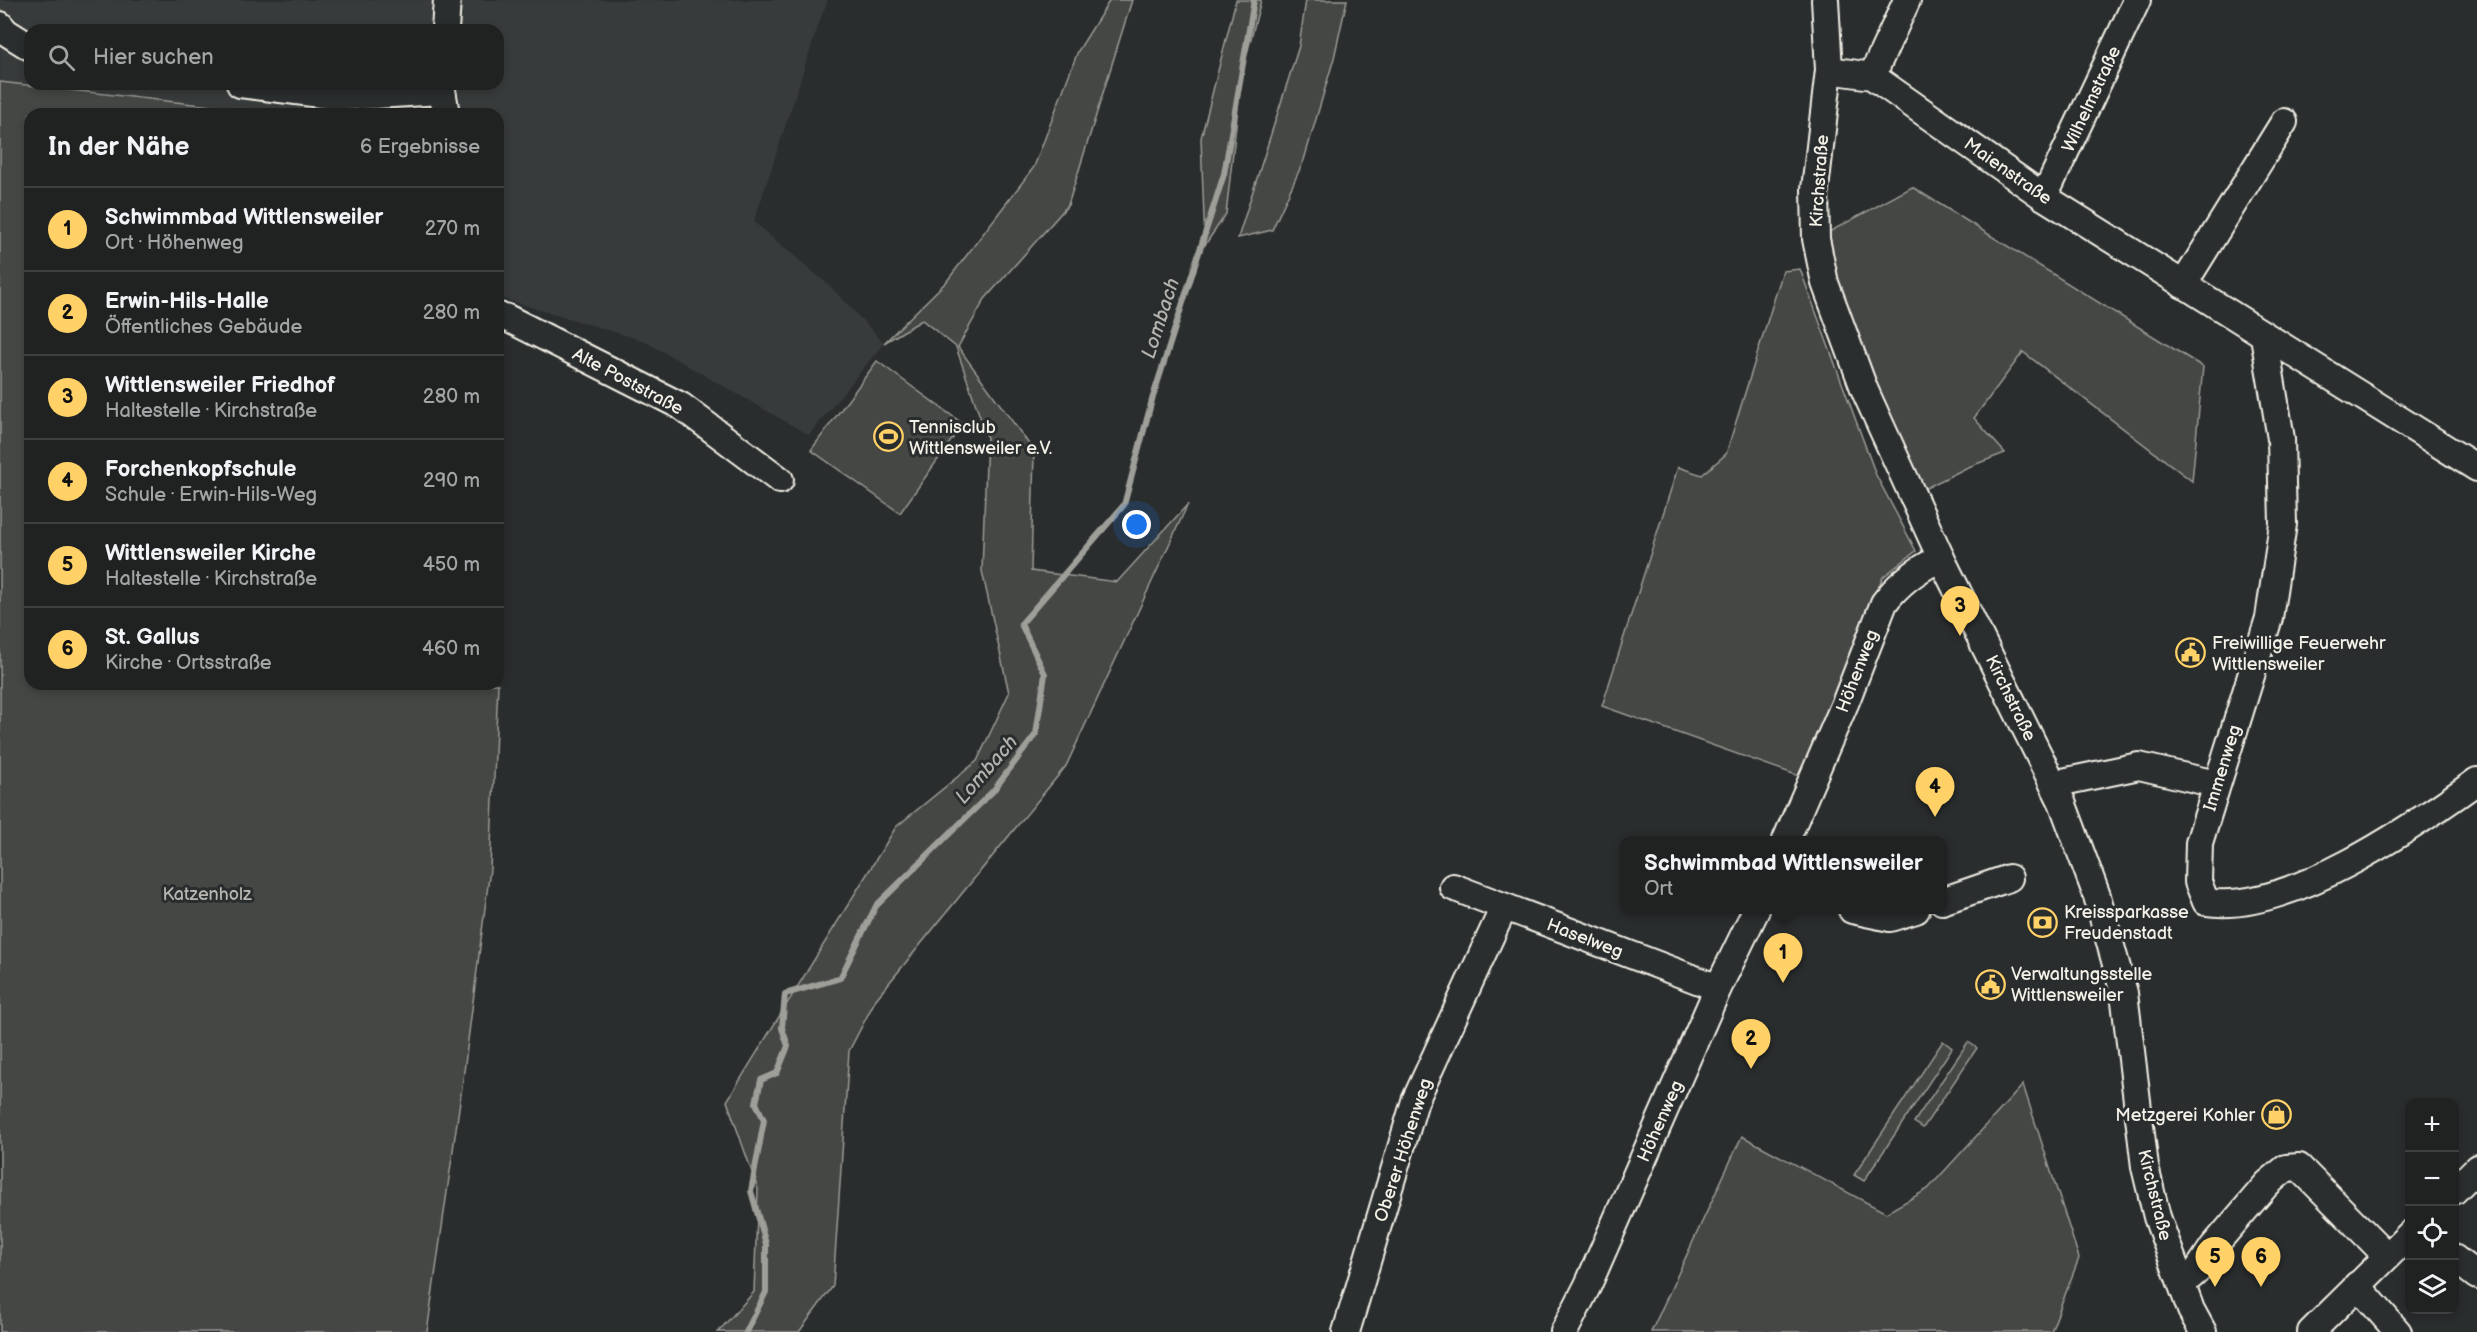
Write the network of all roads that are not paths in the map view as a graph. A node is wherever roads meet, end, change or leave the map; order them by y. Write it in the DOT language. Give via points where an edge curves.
graph roads {
  1 [pos="447,0"];
  2 [pos="1825,0"];
  3 [pos="1907,0"];
  4 [pos="2137,0"];
  5 [pos="445,24"];
  6 [pos="0,25"];
  7 [pos="24,43"];
  8 [pos="1829,70"];
  9 [pos="1872,76"];
  10 [pos="288,90"];
  11 [pos="443,96"];
  12 [pos="2284,122"];
  13 [pos="2044,197"];
  14 [pos="2183,285"];
  15 [pos="504,317"];
  16 [pos="2264,336"];
  17 [pos="2477,468"];
  18 [pos="780,480"];
  19 [pos="1941,558"];
  20 [pos="2477,781"];
  21 [pos="2053,784"];
  22 [pos="2216,784"];
  23 [pos="1788,836"];
  24 [pos="2009,878"];
  25 [pos="1453,887"];
  26 [pos="1947,899"];
  27 [pos="1504,907"];
  28 [pos="1754,914"];
  29 [pos="1873,914"];
  30 [pos="1902,914"];
  31 [pos="1718,988"];
  32 [pos="2477,1168"];
  33 [pos="2459,1186"];
  34 [pos="2405,1238"];
  35 [pos="2213,1247"];
  36 [pos="2169,1249"];
  37 [pos="2387,1256"];
  38 [pos="2457,1260"];
  39 [pos="2477,1276"];
  40 [pos="2182,1284"];
  41 [pos="2357,1285"];
  42 [pos="1346,1332"];
  43 [pos="1564,1332"];
  44 [pos="2203,1332"];
  45 [pos="2310,1332"];
  46 [pos="2398,1332"];
  1 -- 5 [label="street"];
  2 -- 8 [label="street, Kirchstraße"];
  3 -- 9 [label="street"];
  4 -- 13 [label="street, Wilhelmstraße"];
  6 -- 7 [label="street"];
  8 -- 9 [label="street, Maienstraße"];
  8 -- 19 [label="street, Kirchstraße" via="1815,189 1816,239 1825,283 1865,391"];
  9 -- 13 [label="street, Maienstraße"];
  10 -- 11 [label="street" via="344,97"];
  12 -- 14 [label="street"];
  13 -- 14 [label="street, Maienstraße"];
  14 -- 16 [label="street, Maienstraße"];
  15 -- 18 [label="street, Alte Poststraße" via="681,406"];
  16 -- 17 [label="street, Maienstraße"];
  16 -- 22 [label="street, Immenweg" via="2281,439 2283,524 2269,618"];
  19 -- 21 [label="street, Kirchstraße"];
  19 -- 23 [label="street, Höhenweg" via="1918,569 1884,603"];
  20 -- 22 [label="street, Immenweg" via="2429,815 2319,879 2247,902 2221,905 2206,902 2198,882 2199,843"];
  21 -- 22 [label="street" via="2139,766"];
  21 -- 36 [label="street, Kirchstraße" via="2097,896 2124,993 2145,1167"];
  24 -- 26 [label="street"];
  25 -- 27 [label="street, Haselweg"];
  27 -- 31 [label="street, Haselweg"];
  27 -- 42 [label="street, Oberer Höhenweg" via="1415,1101"];
  28 -- 31 [label="street, Höhenweg"];
  29 -- 30 [label="street" via="1890,918"];
  31 -- 43 [label="street, Höhenweg"];
  32 -- 33 [label="street"];
  34 -- 37 [label="street"];
  35 -- 36 [label="street"];
  35 -- 37 [label="street" via="2267,1184 2286,1168 2299,1167"];
  35 -- 40 [label="street" via="2197,1271"];
  36 -- 40 [label="street, Kirchstraße"];
  37 -- 41 [label="street"];
  38 -- 39 [label="street"];
  40 -- 44 [label="street, Kirchstraße"];
  41 -- 45 [label="street"];
  41 -- 46 [label="street"];
}
